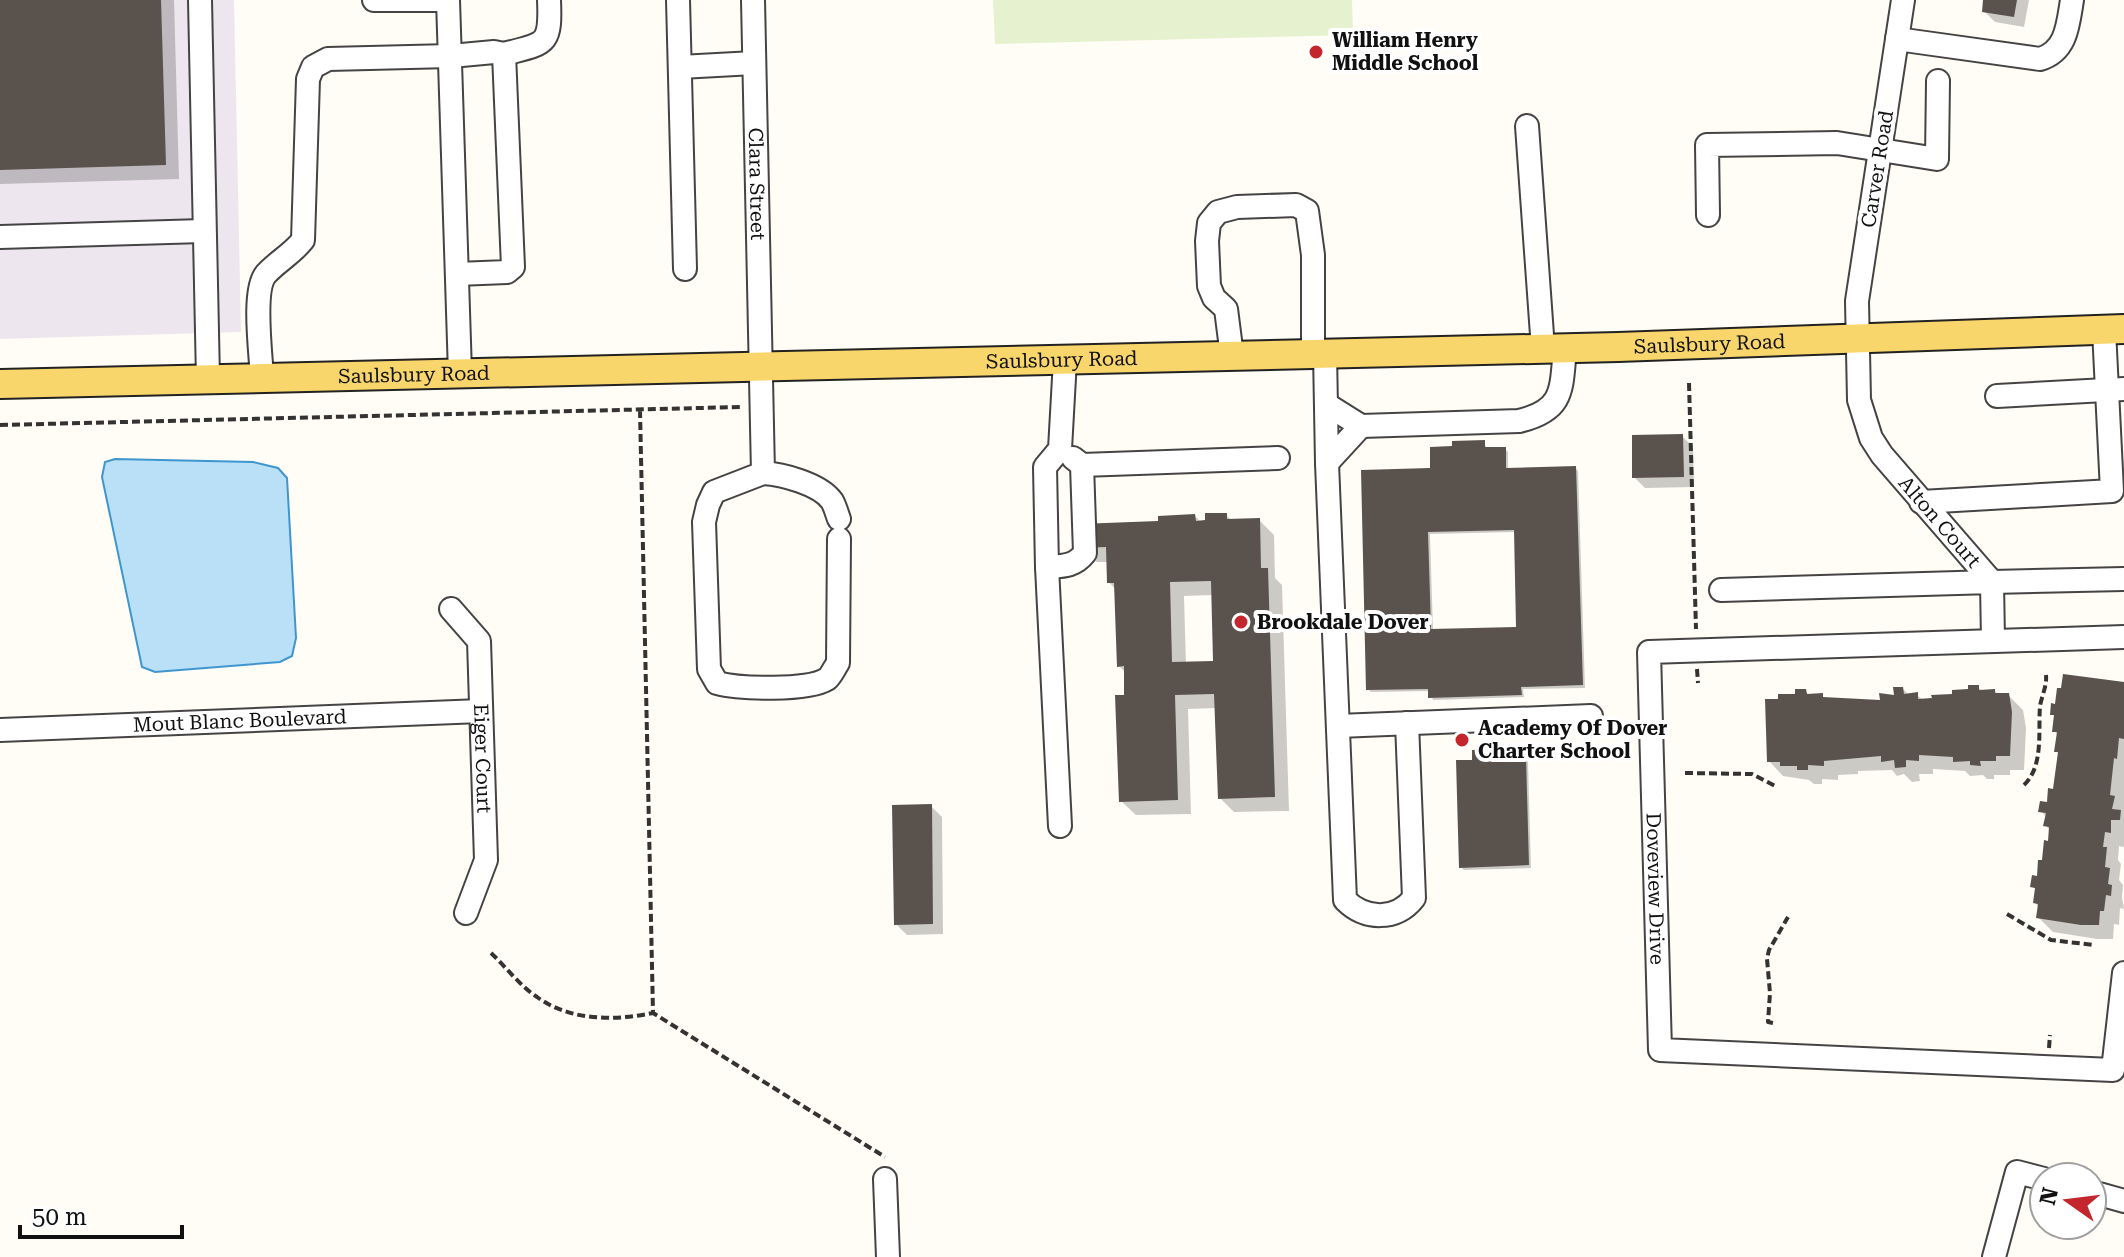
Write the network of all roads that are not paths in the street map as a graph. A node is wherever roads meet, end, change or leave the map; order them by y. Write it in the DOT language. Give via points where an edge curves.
graph roads {
  1 [pos="200,0"];
  2 [pos="374,0"];
  3 [pos="440,0"];
  4 [pos="448,0"];
  5 [pos="549,0"];
  6 [pos="678,0"];
  7 [pos="753,0"];
  8 [pos="1903,0"];
  9 [pos="2072,0"];
  10 [pos="1897,39"];
  11 [pos="504,54"];
  12 [pos="451,56"];
  13 [pos="754,63"];
  14 [pos="680,67"];
  15 [pos="1938,81"];
  16 [pos="1527,126"];
  17 [pos="1880,150"];
  18 [pos="1708,215"];
  19 [pos="203,231"];
  20 [pos="0,237"];
  21 [pos="685,269"];
  22 [pos="457,274"];
  23 [pos="2114,330"];
  24 [pos="1856,339"];
  25 [pos="1554,348"];
  26 [pos="1319,354"];
  27 [pos="1232,356"];
  28 [pos="1065,360"];
  29 [pos="761,367"];
  30 [pos="460,373"];
  31 [pos="262,378"];
  32 [pos="208,379"];
  33 [pos="0,384"];
  34 [pos="2115,390"];
  35 [pos="1997,396"];
  36 [pos="1326,404"];
  37 [pos="1361,426"];
  38 [pos="1061,450"];
  39 [pos="1278,458"];
  40 [pos="1327,463"];
  41 [pos="1082,465"];
  42 [pos="763,473"];
  43 [pos="1921,502"];
  44 [pos="1052,566"];
  45 [pos="2124,579"];
  46 [pos="1992,582"];
  47 [pos="1721,590"];
  48 [pos="451,609"];
  49 [pos="2124,637"];
  50 [pos="1993,641"];
  51 [pos="481,711"];
  52 [pos="1591,716"];
  53 [pos="1407,723"];
  54 [pos="1338,726"];
  55 [pos="0,730"];
  56 [pos="1060,826"];
  57 [pos="466,913"];
  58 [pos="2124,973"];
  59 [pos="889,1171"];
  60 [pos="2028,1175"];
  61 [pos="888,1257"];
  62 [pos="1994,1257"];
  1 -- 19 [label="street"];
  2 -- 3 [label="street"];
  4 -- 12 [label="street"];
  5 -- 11 [label="street" via="545,40"];
  6 -- 14 [label="street"];
  7 -- 13 [label="street, Clara Street"];
  8 -- 10 [label="street, Carver Road"];
  9 -- 10 [label="street" via="2060,47 2040,59"];
  10 -- 17 [label="street, Carver Road"];
  11 -- 12 [label="street"];
  11 -- 22 [label="street" via="513,267 507,272"];
  12 -- 22 [label="street"];
  12 -- 31 [label="street" via="328,59 313,67 308,79 303,240 264,275 258,298"];
  13 -- 14 [label="street"];
  13 -- 29 [label="street, Clara Street"];
  14 -- 21 [label="street"];
  15 -- 17 [label="street" via="1937,159"];
  16 -- 25 [label="street"];
  17 -- 18 [label="street" via="1837,143 1707,145"];
  17 -- 24 [label="street, Carver Road"];
  19 -- 20 [label="street"];
  19 -- 32 [label="street"];
  22 -- 30 [label="street"];
  23 -- 24 [label="main road, Saulsbury Road"];
  23 -- 34 [label="street"];
  24 -- 25 [label="main road, Saulsbury Road"];
  24 -- 43 [label="street, Alton Court" via="1864,421 1882,455"];
  25 -- 26 [label="main road, Saulsbury Road"];
  25 -- 37 [label="street" via="1560,397 1534,418"];
  26 -- 27 [label="main road, Saulsbury Road"];
  26 -- 27 [label="street" via="1307,211 1296,205 1237,207 1218,212 1209,223 1209,286 1226,309"];
  26 -- 36 [label="street"];
  27 -- 28 [label="main road, Saulsbury Road"];
  28 -- 29 [label="main road, Saulsbury Road"];
  28 -- 38 [label="street"];
  29 -- 30 [label="main road, Saulsbury Road"];
  29 -- 42 [label="street, Clara Street"];
  30 -- 31 [label="main road, Saulsbury Road"];
  31 -- 32 [label="main road, Saulsbury Road"];
  32 -- 33 [label="main road, Saulsbury Road"];
  34 -- 35 [label="street"];
  34 -- 43 [label="street" via="2112,491"];
  36 -- 37 [label="street"];
  36 -- 40 [label="street"];
  37 -- 40 [label="street"];
  38 -- 41 [label="street"];
  38 -- 44 [label="street" via="1045,467"];
  39 -- 41 [label="street"];
  40 -- 54 [label="street"];
  41 -- 44 [label="street" via="1085,553 1070,565"];
  42 -- 42 [label="street" via="714,492 704,522 709,669 717,683 731,687 805,685 828,678 838,663 839,529 831,499 785,474"];
  43 -- 46 [label="street, Alton Court"];
  44 -- 56 [label="street"];
  45 -- 46 [label="street, Alton Court"];
  46 -- 47 [label="street"];
  46 -- 50 [label="street"];
  48 -- 51 [label="street, Eiger Court" via="479,641"];
  49 -- 50 [label="street, Doveview Drive"];
  50 -- 58 [label="street, Doveview Drive" via="1649,652 1660,1050 2113,1070"];
  51 -- 55 [label="street, Mout Blanc Boulevard"];
  51 -- 57 [label="street, Eiger Court" via="486,860"];
  52 -- 53 [label="street"];
  53 -- 54 [label="street"];
  53 -- 54 [label="street" via="1414,898 1405,910 1373,915 1356,911 1345,900"];
  59 -- 61 [label="street"];
  60 -- 62 [label="street" via="2017,1172"];
}
